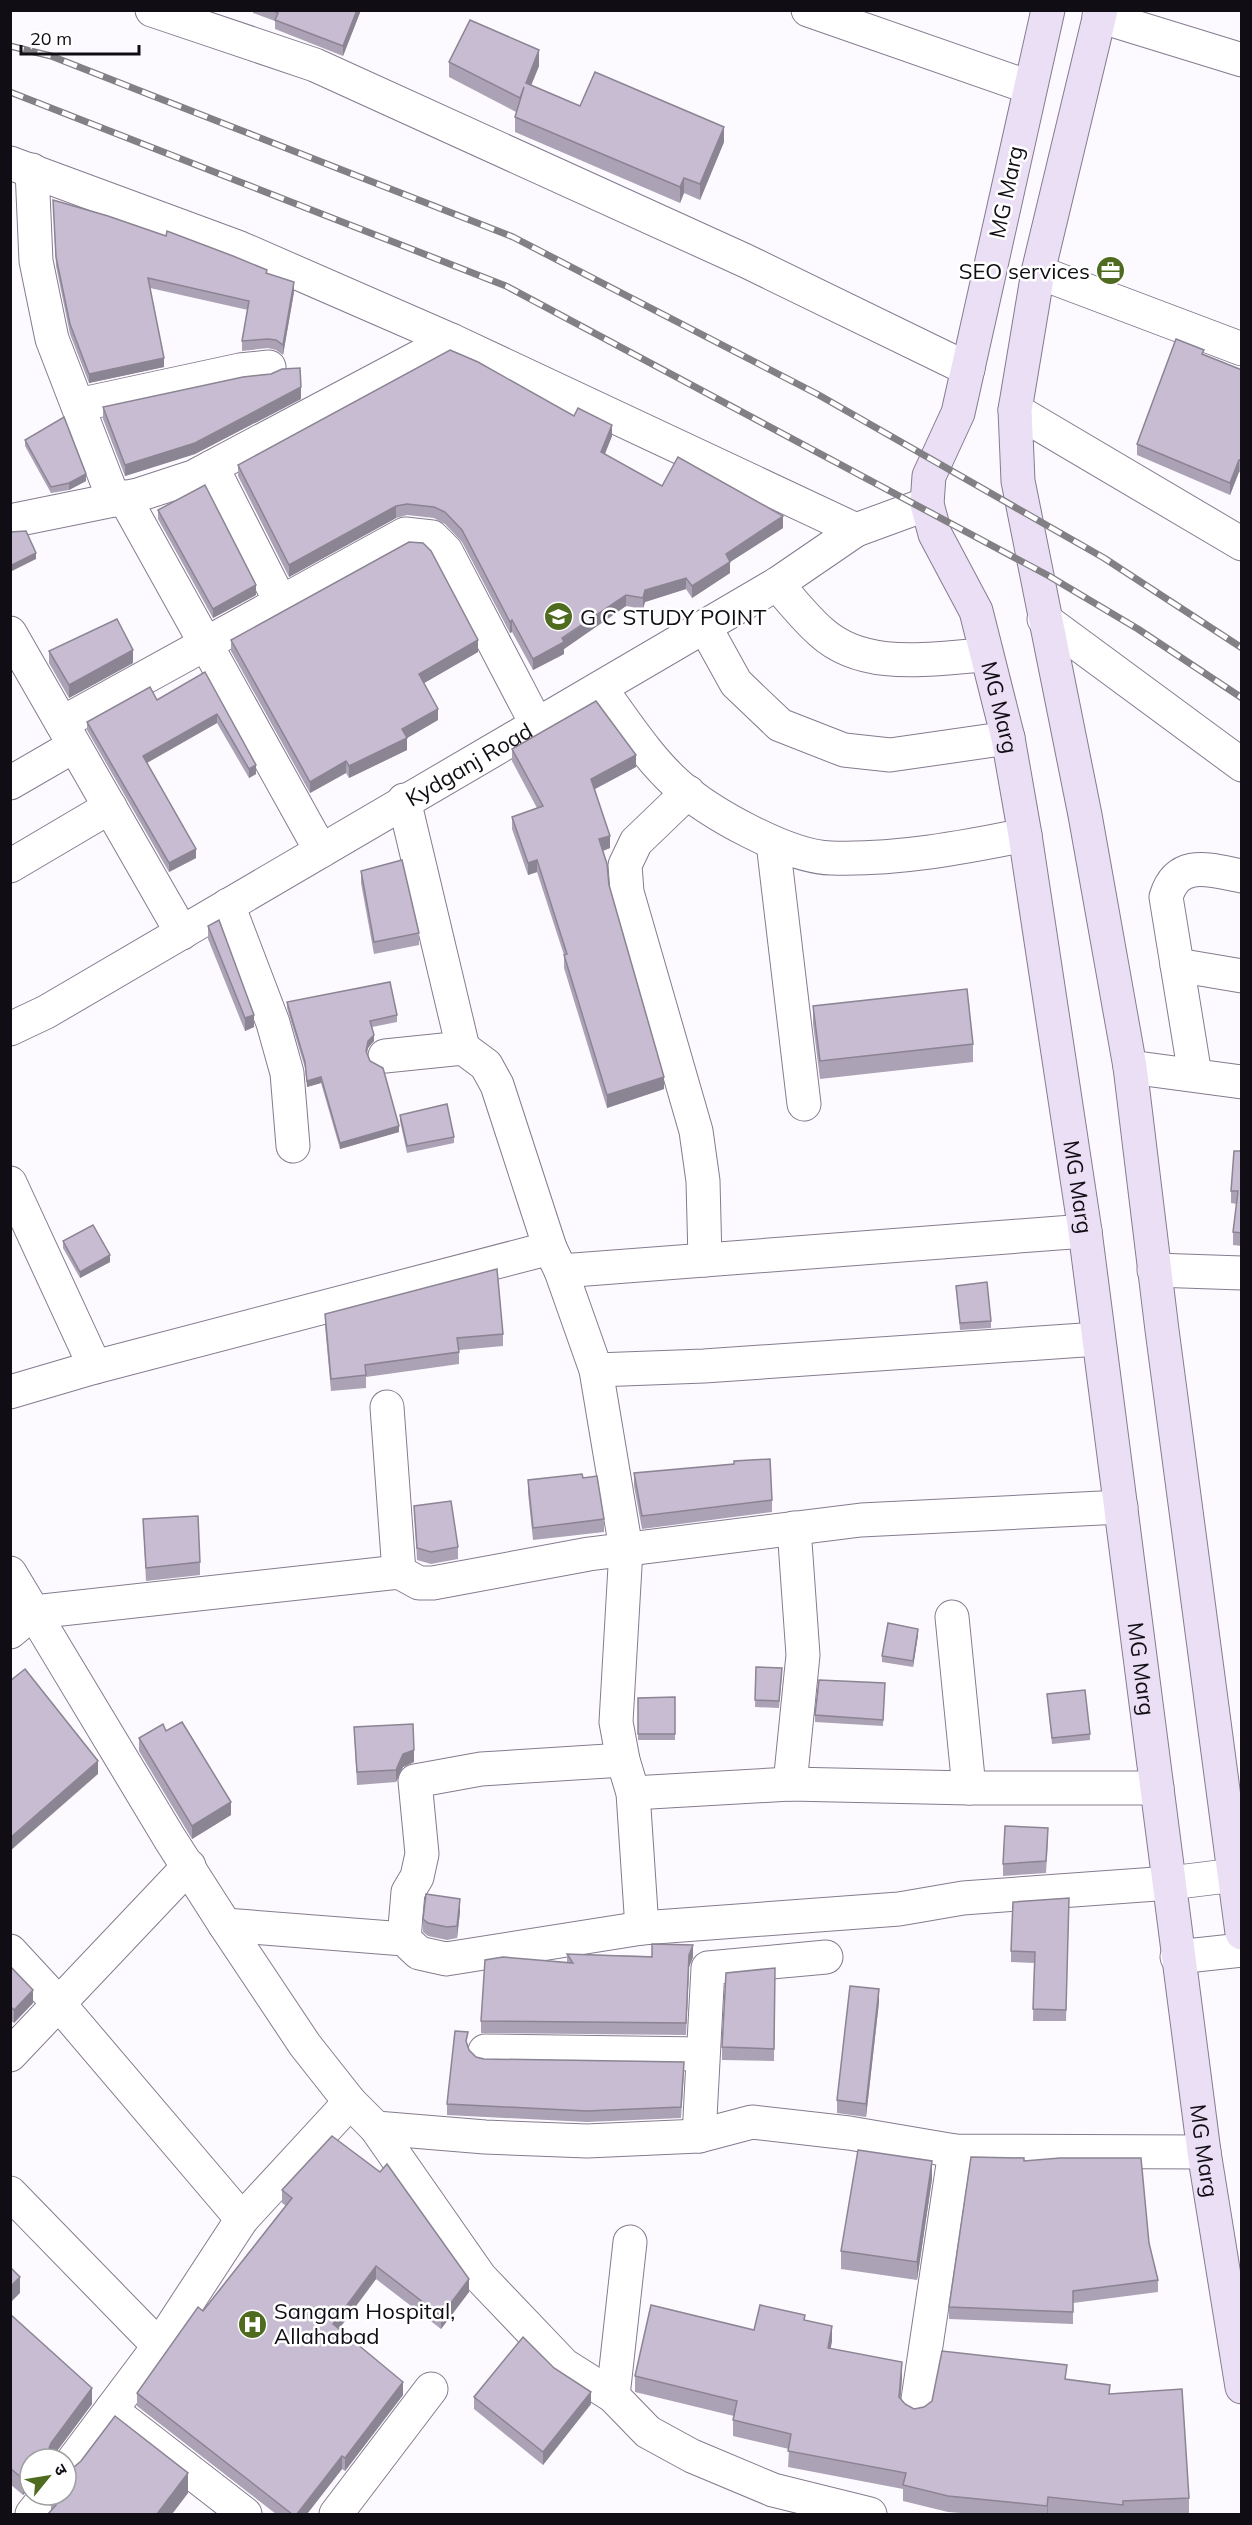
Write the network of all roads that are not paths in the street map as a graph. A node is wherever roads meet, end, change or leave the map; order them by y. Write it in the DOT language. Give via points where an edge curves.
graph roads {
  1 [pos="152,10"];
  2 [pos="808,10"];
  3 [pos="1048,10"];
  4 [pos="1100,13"];
  5 [pos="1242,60"];
  6 [pos="1029,87"];
  7 [pos="21,167"];
  8 [pos="1038,272"];
  9 [pos="451,340"];
  10 [pos="1242,349"];
  11 [pos="268,367"];
  12 [pos="968,369"];
  13 [pos="78,405"];
  14 [pos="1015,411"];
  15 [pos="212,467"];
  16 [pos="119,498"];
  17 [pos="927,504"];
  18 [pos="10,521"];
  19 [pos="856,530"];
  20 [pos="1242,544"];
  21 [pos="777,584"];
  22 [pos="281,603"];
  23 [pos="1044,619"];
  24 [pos="705,627"];
  25 [pos="10,633"];
  26 [pos="205,645"];
  27 [pos="986,656"];
  28 [pos="22,678"];
  29 [pos="600,688"];
  30 [pos="537,725"];
  31 [pos="68,734"];
  32 [pos="1008,738"];
  33 [pos="1242,765"];
  34 [pos="10,783"];
  35 [pos="688,792"];
  36 [pos="404,800"];
  37 [pos="110,807"];
  38 [pos="1025,835"];
  39 [pos="773,843"];
  40 [pos="321,851"];
  41 [pos="10,866"];
  42 [pos="1242,876"];
  43 [pos="228,905"];
  44 [pos="182,933"];
  45 [pos="1177,965"];
  46 [pos="1242,976"];
  47 [pos="10,1029"];
  48 [pos="463,1048"];
  49 [pos="385,1056"];
  50 [pos="1130,1067"];
  51 [pos="1195,1075"];
  52 [pos="1242,1082"];
  53 [pos="804,1104"];
  54 [pos="293,1146"];
  55 [pos="10,1183"];
  56 [pos="1085,1231"];
  57 [pos="556,1260"];
  58 [pos="705,1260"];
  59 [pos="1154,1270"];
  60 [pos="1242,1273"];
  61 [pos="1098,1339"];
  62 [pos="95,1367"];
  63 [pos="596,1370"];
  64 [pos="10,1392"];
  65 [pos="387,1407"];
  66 [pos="1121,1507"];
  67 [pos="794,1528"];
  68 [pos="626,1549"];
  69 [pos="399,1572"];
  70 [pos="10,1573"];
  71 [pos="952,1617"];
  72 [pos="22,1622"];
  73 [pos="623,1760"];
  74 [pos="790,1784"];
  75 [pos="969,1788"];
  76 [pos="1157,1788"];
  77 [pos="633,1793"];
  78 [pos="189,1866"];
  79 [pos="1235,1875"];
  80 [pos="1170,1883"];
  81 [pos="225,1925"];
  82 [pos="642,1928"];
  83 [pos="1242,1933"];
  84 [pos="404,1939"];
  85 [pos="1242,1950"];
  86 [pos="10,1951"];
  87 [pos="826,1957"];
  88 [pos="1177,1957"];
  89 [pos="59,2004"];
  90 [pos="485,2051"];
  91 [pos="701,2054"];
  92 [pos="10,2055"];
  93 [pos="350,2102"];
  94 [pos="376,2128"];
  95 [pos="699,2136"];
  96 [pos="955,2151"];
  97 [pos="1204,2152"];
  98 [pos="10,2193"];
  99 [pos="242,2219"];
  100 [pos="630,2242"];
  101 [pos="159,2346"];
  102 [pos="1242,2387"];
  103 [pos="431,2389"];
  104 [pos="613,2396"];
  105 [pos="917,2406"];
  106 [pos="111,2410"];
  107 [pos="78,2454"];
  108 [pos="774,2502"];
  109 [pos="10,2506"];
  110 [pos="19,2514"];
  111 [pos="245,2514"];
  112 [pos="336,2514"];
  113 [pos="870,2514"];
  1 -- 12 [label="street" via="315,65 746,261"];
  2 -- 6 [label="street"];
  3 -- 6 [label="main road, MG Marg"];
  4 -- 5 [label="street"];
  4 -- 8 [label="main road"];
  6 -- 12 [label="main road, MG Marg"];
  7 -- 9 [label="street" via="240,248"];
  7 -- 13 [label="street" via="52,339"];
  8 -- 10 [label="street"];
  8 -- 14 [label="main road"];
  9 -- 15 [label="street"];
  9 -- 19 [label="street"];
  11 -- 13 [label="street"];
  12 -- 17 [label="main road, MG Marg" via="958,413 929,477"];
  13 -- 16 [label="street"];
  14 -- 20 [label="street"];
  14 -- 23 [label="main road" via="1018,481"];
  15 -- 16 [label="street" via="193,477"];
  15 -- 22 [label="street"];
  16 -- 18 [label="street"];
  16 -- 26 [label="street"];
  17 -- 19 [label="street, Kydganj Road"];
  17 -- 27 [label="main road, MG Marg" via="935,534 976,611"];
  19 -- 21 [label="street, Kydganj Road"];
  21 -- 24 [label="street, Kydganj Road"];
  21 -- 27 [label="street" via="822,633 850,652 884,659"];
  22 -- 26 [label="street"];
  22 -- 30 [label="street" via="405,534 432,537 446,551"];
  23 -- 33 [label="street"];
  23 -- 50 [label="main road" via="1085,815"];
  24 -- 29 [label="street, Kydganj Road"];
  24 -- 32 [label="street" via="736,683 780,725 844,750 890,755"];
  25 -- 28 [label="street"];
  26 -- 31 [label="street"];
  26 -- 40 [label="street"];
  27 -- 32 [label="main road, MG Marg"];
  28 -- 31 [label="street"];
  29 -- 30 [label="street, Kydganj Road"];
  29 -- 35 [label="street" via="644,747"];
  30 -- 36 [label="street, Kydganj Road"];
  31 -- 34 [label="street"];
  31 -- 37 [label="street"];
  32 -- 38 [label="main road, MG Marg"];
  35 -- 39 [label="street"];
  35 -- 58 [label="street" via="636,842 625,865 627,892 696,1131 703,1180"];
  36 -- 40 [label="street, Kydganj Road"];
  36 -- 48 [label="street"];
  37 -- 41 [label="street"];
  37 -- 44 [label="street"];
  38 -- 39 [label="street" via="959,848 829,858"];
  38 -- 56 [label="main road, MG Marg"];
  39 -- 53 [label="street"];
  40 -- 43 [label="street, Kydganj Road"];
  42 -- 45 [label="street" via="1204,868 1185,872 1170,883 1166,897"];
  43 -- 44 [label="street, Kydganj Road"];
  43 -- 54 [label="street" via="273,1023 287,1073"];
  44 -- 47 [label="street, Kydganj Road"];
  45 -- 46 [label="street"];
  45 -- 51 [label="street"];
  48 -- 49 [label="street"];
  48 -- 57 [label="street" via="486,1065 497,1085"];
  50 -- 51 [label="street"];
  50 -- 59 [label="main road"];
  51 -- 52 [label="street"];
  55 -- 62 [label="street"];
  56 -- 58 [label="street"];
  56 -- 61 [label="main road, MG Marg"];
  57 -- 58 [label="street"];
  57 -- 62 [label="street"];
  57 -- 63 [label="street"];
  59 -- 60 [label="street"];
  59 -- 79 [label="main road"];
  61 -- 63 [label="street"];
  61 -- 66 [label="main road, MG Marg"];
  62 -- 64 [label="street"];
  63 -- 68 [label="street"];
  65 -- 69 [label="street"];
  66 -- 67 [label="street" via="861,1520"];
  66 -- 76 [label="main road, MG Marg"];
  67 -- 68 [label="street"];
  67 -- 74 [label="street" via="802,1655"];
  68 -- 69 [label="street" via="433,1583 419,1583"];
  68 -- 73 [label="street" via="616,1722"];
  69 -- 72 [label="street"];
  70 -- 72 [label="street"];
  71 -- 75 [label="street"];
  72 -- 78 [label="street"];
  73 -- 77 [label="street"];
  73 -- 84 [label="street" via="481,1769 415,1781 422,1854 417,1877 408,1892"];
  74 -- 75 [label="street"];
  74 -- 77 [label="street"];
  75 -- 76 [label="street"];
  76 -- 80 [label="main road, MG Marg"];
  77 -- 82 [label="street"];
  78 -- 81 [label="street"];
  78 -- 89 [label="street"];
  79 -- 80 [label="street"];
  79 -- 83 [label="main road"];
  80 -- 82 [label="street"];
  80 -- 88 [label="main road, MG Marg"];
  81 -- 84 [label="street"];
  81 -- 93 [label="street" via="305,2045"];
  82 -- 84 [label="street" via="446,1959 419,1953"];
  85 -- 88 [label="street"];
  86 -- 89 [label="street"];
  87 -- 91 [label="street" via="708,1968"];
  88 -- 97 [label="main road, MG Marg"];
  89 -- 92 [label="street"];
  89 -- 99 [label="street"];
  90 -- 91 [label="street"];
  91 -- 95 [label="street"];
  93 -- 94 [label="street"];
  93 -- 99 [label="street"];
  94 -- 95 [label="street" via="485,2138 587,2141"];
  94 -- 104 [label="street" via="480,2277 564,2365"];
  95 -- 96 [label="street" via="752,2122"];
  96 -- 97 [label="street"];
  96 -- 105 [label="street"];
  97 -- 102 [label="main road, MG Marg"];
  98 -- 101 [label="street"];
  99 -- 101 [label="street"];
  100 -- 104 [label="street"];
  101 -- 106 [label="street"];
  103 -- 112 [label="street"];
  104 -- 108 [label="street" via="648,2432"];
  106 -- 107 [label="street"];
  106 -- 111 [label="street"];
  108 -- 113 [label="street"];
  109 -- 110 [label="street"];
}
